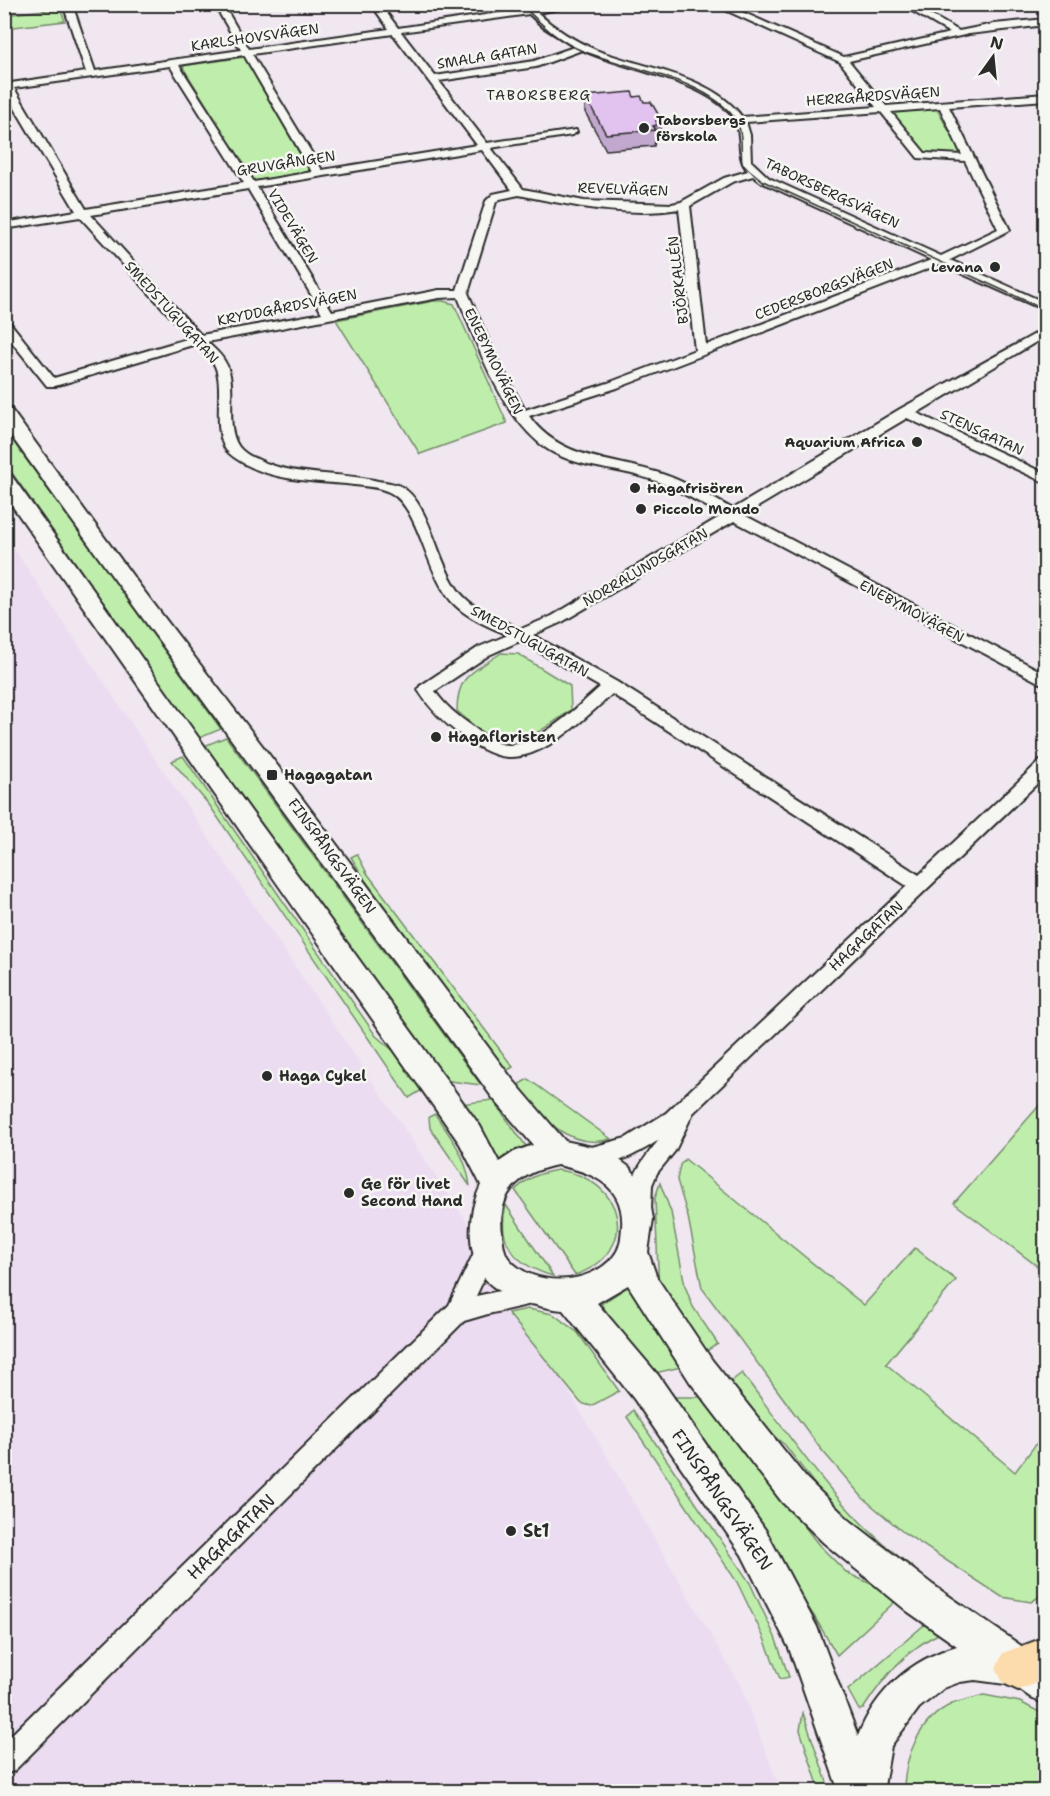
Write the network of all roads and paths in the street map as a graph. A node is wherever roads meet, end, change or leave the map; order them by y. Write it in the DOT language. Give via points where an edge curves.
graph roads {
  1 [pos="67,4"];
  2 [pos="218,4"];
  3 [pos="375,4"];
  4 [pos="580,4"];
  5 [pos="716,4"];
  6 [pos="904,4"];
  7 [pos="527,8"];
  8 [pos="1046,22"];
  9 [pos="394,32"];
  10 [pos="959,34"];
  11 [pos="579,48"];
  12 [pos="246,52"];
  13 [pos="843,60"];
  14 [pos="173,63"];
  15 [pos="92,75"];
  16 [pos="432,79"];
  17 [pos="6,87"];
  18 [pos="1046,97"];
  19 [pos="943,104"];
  20 [pos="882,108"];
  21 [pos="739,120"];
  22 [pos="572,132"];
  23 [pos="483,146"];
  24 [pos="969,158"];
  25 [pos="318,173"];
  26 [pos="754,173"];
  27 [pos="250,184"];
  28 [pos="519,192"];
  29 [pos="684,205"];
  30 [pos="83,213"];
  31 [pos="4,226"];
  32 [pos="941,261"];
  33 [pos="462,293"];
  34 [pos="1046,308"];
  35 [pos="329,315"];
  36 [pos="4,322"];
  37 [pos="1046,331"];
  38 [pos="196,340"];
  39 [pos="701,352"];
  40 [pos="4,412"];
  41 [pos="905,412"];
  42 [pos="520,415"];
  43 [pos="4,479"];
  44 [pos="1046,479"];
  45 [pos="732,516"];
  46 [pos="521,635"];
  47 [pos="1046,681"];
  48 [pos="611,686"];
  49 [pos="1046,765"];
  50 [pos="920,885"];
  51 [pos="686,1107"];
  52 [pos="556,1152"];
  53 [pos="587,1157"];
  54 [pos="496,1185"];
  55 [pos="636,1239"];
  56 [pos="488,1247"];
  57 [pos="558,1294"];
  58 [pos="457,1312"];
  59 [pos="1036,1671"];
  60 [pos="4,1761"];
  61 [pos="861,1791"];
  1 -- 15 [label="street"];
  2 -- 12 [label="street"];
  3 -- 9 [label="street"];
  4 -- 7 [label="street, KARLSHOVSVÄGEN"];
  5 -- 13 [label="street"];
  6 -- 10 [label="street"];
  7 -- 9 [label="street, KARLSHOVSVÄGEN"];
  7 -- 11 [label="street" via="552,32"];
  8 -- 10 [label="street"];
  9 -- 12 [label="street, KARLSHOVSVÄGEN"];
  9 -- 16 [label="street"];
  10 -- 13 [label="street"];
  11 -- 16 [label="street, SMALA GATAN" via="526,66"];
  11 -- 21 [label="street" via="696,86 725,104"];
  12 -- 14 [label="street, KARLSHOVSVÄGEN"];
  12 -- 25 [label="street"];
  13 -- 20 [label="street"];
  14 -- 15 [label="street, KARLSHOVSVÄGEN"];
  14 -- 27 [label="street, VIDEVÄGEN"];
  15 -- 17 [label="street, KARLSHOVSVÄGEN"];
  16 -- 23 [label="street"];
  17 -- 30 [label="street, SMEDSTUGUGATAN"];
  18 -- 19 [label="street, HERRGÅRDSVÄGEN"];
  19 -- 20 [label="street, HERRGÅRDSVÄGEN"];
  19 -- 24 [label="street, CEDERSBORGSVÄGEN"];
  20 -- 21 [label="street, HERRGÅRDSVÄGEN"];
  20 -- 24 [label="street" via="922,156"];
  21 -- 26 [label="street, TABORSBERGSVÄGEN" via="744,133 744,158"];
  22 -- 23 [label="street, GRUVGÅNGEN"];
  23 -- 25 [label="street, GRUVGÅNGEN"];
  23 -- 28 [label="street"];
  24 -- 32 [label="street, CEDERSBORGSVÄGEN" via="1004,230"];
  25 -- 27 [label="street, GRUVGÅNGEN"];
  26 -- 29 [label="street, REVELVÄGEN" via="728,180"];
  26 -- 32 [label="street, TABORSBERGSVÄGEN"];
  27 -- 30 [label="street, GRUVGÅNGEN"];
  27 -- 35 [label="street, VIDEVÄGEN"];
  28 -- 29 [label="street, REVELVÄGEN" via="584,204 639,208"];
  28 -- 33 [label="street, ENEBYMOVÄGEN" via="491,201"];
  29 -- 39 [label="street, BJÖRKALLÉN"];
  30 -- 31 [label="street, GRUVGÅNGEN"];
  30 -- 38 [label="street, SMEDSTUGUGATAN"];
  32 -- 34 [label="street, TABORSBERGSVÄGEN"];
  32 -- 39 [label="street, CEDERSBORGSVÄGEN"];
  33 -- 35 [label="street, KRYDDGÅRDSVÄGEN"];
  33 -- 42 [label="street, ENEBYMOVÄGEN"];
  35 -- 38 [label="street, KRYDDGÅRDSVÄGEN"];
  36 -- 38 [label="street, KRYDDGÅRDSVÄGEN" via="51,383"];
  37 -- 41 [label="street, NORRALUNDSGATAN"];
  38 -- 46 [label="street, SMEDSTUGUGATAN" via="220,363 226,427 232,448 267,469 289,475 366,482 395,489 411,502 443,579 460,602"];
  39 -- 42 [label="street, CEDERSBORGSVÄGEN"];
  40 -- 52 [label="main road, FINSPÅNGSVÄGEN" via="496,1079"];
  41 -- 44 [label="street, STENSGATAN"];
  41 -- 45 [label="street, NORRALUNDSGATAN"];
  42 -- 45 [label="street, ENEBYMOVÄGEN" via="531,431 556,450 650,473"];
  43 -- 54 [label="main road" via="470,1135"];
  45 -- 46 [label="street, NORRALUNDSGATAN" via="557,619"];
  45 -- 47 [label="street, ENEBYMOVÄGEN"];
  46 -- 48 [label="street, SMEDSTUGUGATAN"];
  46 -- 48 [label="street, NORRALUNDSGATAN" via="484,651 426,690 443,714 491,747 511,751 532,747"];
  48 -- 50 [label="street, SMEDSTUGUGATAN"];
  49 -- 50 [label="street, HAGAGATAN"];
  50 -- 51 [label="street, HAGAGATAN"];
  51 -- 53 [label="street, HAGAGATAN" via="629,1148"];
  51 -- 55 [label="street, HAGAGATAN" via="642,1185"];
  52 -- 53 [label="main road"];
  52 -- 54 [label="main road" via="538,1154 508,1172"];
  53 -- 55 [label="main road" via="612,1169 629,1188 636,1200"];
  54 -- 56 [label="main road" via="485,1207"];
  55 -- 57 [label="main road" via="621,1272 587,1293"];
  55 -- 59 [label="main road" via="644,1285 688,1352 794,1490 836,1531 920,1598"];
  56 -- 57 [label="main road" via="499,1271 517,1283"];
  56 -- 58 [label="street, HAGAGATAN"];
  57 -- 58 [label="street, HAGAGATAN" via="488,1303"];
  57 -- 61 [label="main road, FINSPÅNGSVÄGEN" via="646,1387 754,1543 804,1640"];
  58 -- 60 [label="street, HAGAGATAN"];
  59 -- 61 [label="main road" via="974,1662 942,1669 906,1693 877,1734"];
}
